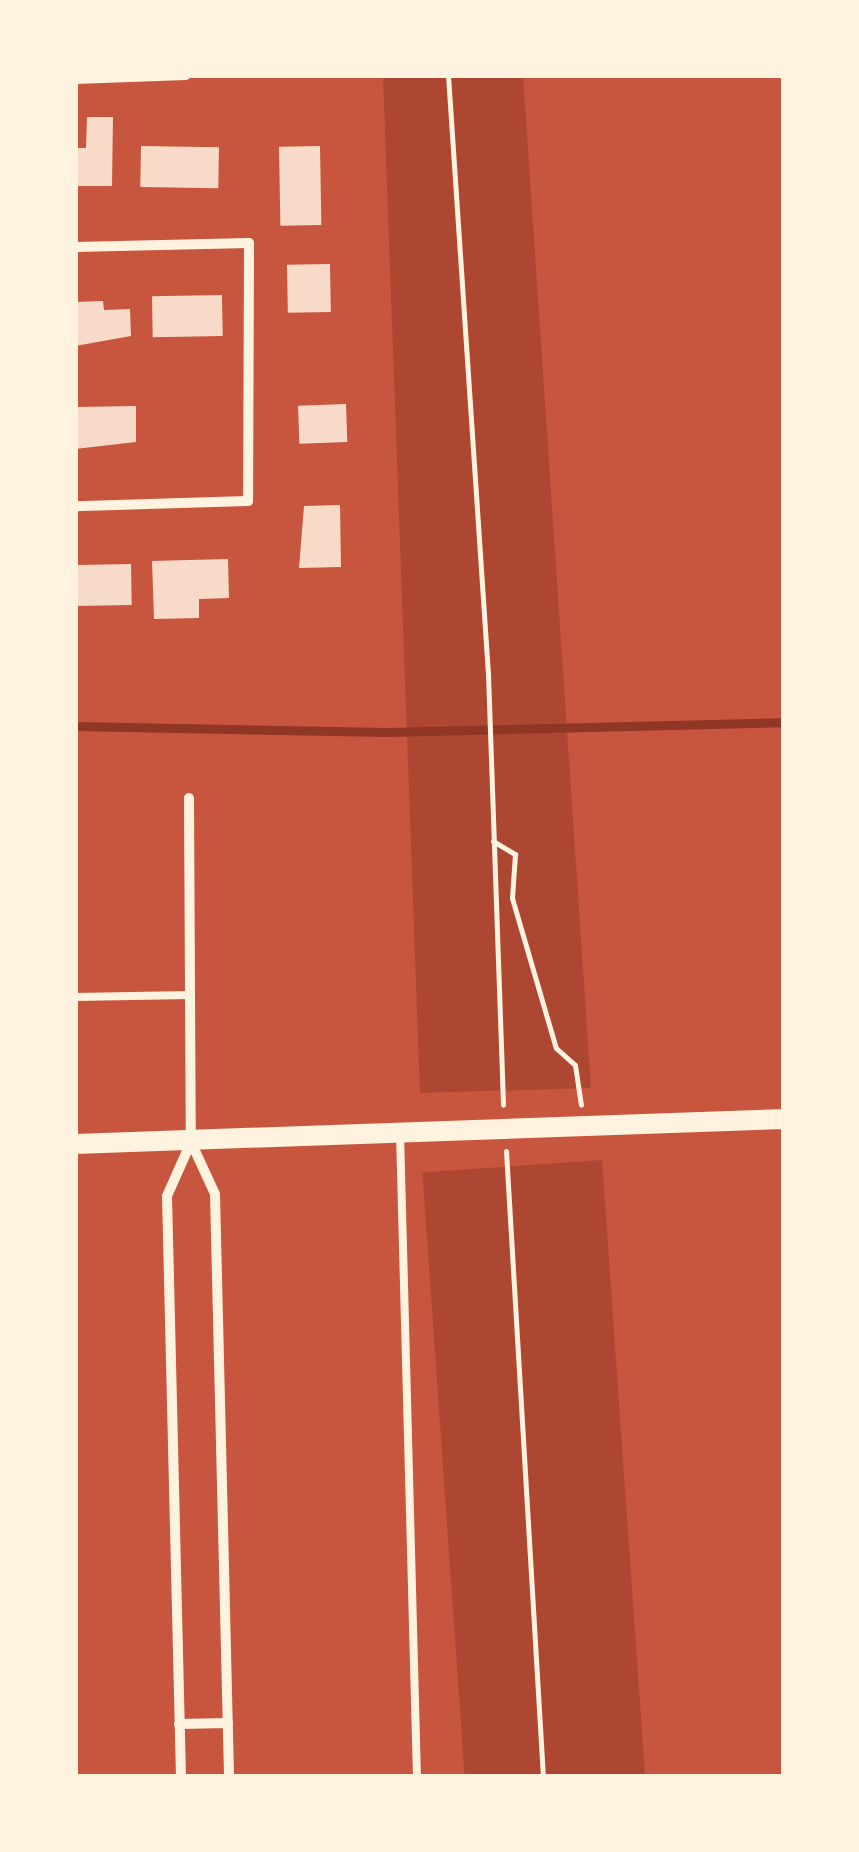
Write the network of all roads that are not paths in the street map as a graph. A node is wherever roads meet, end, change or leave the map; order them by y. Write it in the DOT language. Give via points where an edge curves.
graph roads {
  1 [pos="186,75"];
  2 [pos="152,76"];
  3 [pos="75,78"];
  4 [pos="75,247"];
  5 [pos="75,506"];
  6 [pos="189,798"];
  7 [pos="190,995"];
  8 [pos="75,997"];
  9 [pos="784,1119"];
  10 [pos="400,1133"];
  11 [pos="191,1142"];
  12 [pos="75,1144"];
  13 [pos="228,1723"];
  14 [pos="179,1724"];
  15 [pos="181,1777"];
  16 [pos="229,1777"];
  17 [pos="417,1777"];
  1 -- 2 [label="street"];
  2 -- 3 [label="street"];
  4 -- 5 [label="street" via="248,243 248,501"];
  6 -- 7 [label="street"];
  7 -- 8 [label="lane"];
  7 -- 11 [label="street"];
  9 -- 10 [label="main road"];
  10 -- 11 [label="main road"];
  10 -- 17 [label="lane"];
  11 -- 12 [label="main road"];
  11 -- 13 [label="street" via="215,1194"];
  11 -- 14 [label="street" via="167,1196"];
  13 -- 14 [label="street"];
  13 -- 16 [label="street"];
  14 -- 15 [label="street"];
}
